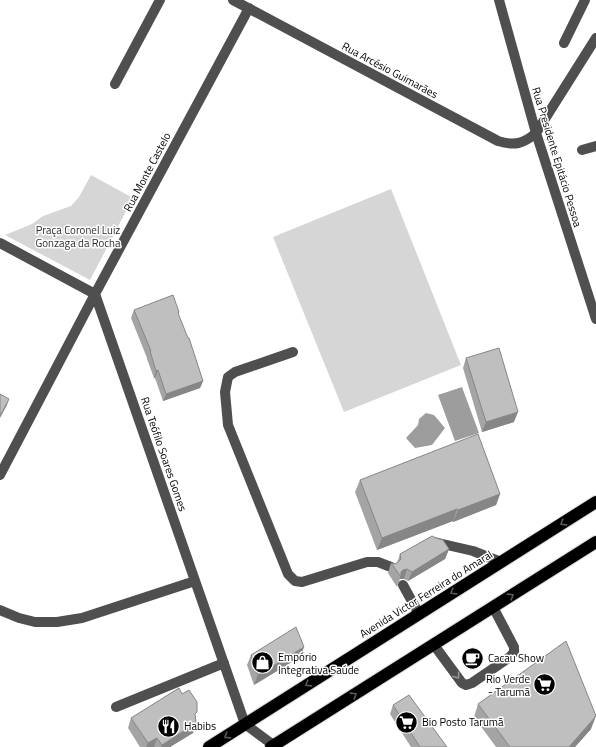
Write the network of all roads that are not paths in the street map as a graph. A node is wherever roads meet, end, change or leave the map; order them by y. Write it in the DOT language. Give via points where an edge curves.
graph roads {
  1 [pos="160,0"];
  2 [pos="233,0"];
  3 [pos="499,0"];
  4 [pos="585,0"];
  5 [pos="249,8"];
  6 [pos="596,38"];
  7 [pos="564,43"];
  8 [pos="115,84"];
  9 [pos="536,133"];
  10 [pos="596,146"];
  11 [pos="582,150"];
  12 [pos="0,243"];
  13 [pos="96,294"];
  14 [pos="596,319"];
  15 [pos="293,352"];
  16 [pos="0,475"];
  17 [pos="596,502"];
  18 [pos="434,542"];
  19 [pos="596,542"];
  20 [pos="501,562"];
  21 [pos="391,567"];
  22 [pos="195,581"];
  23 [pos="403,585"];
  24 [pos="493,607"];
  25 [pos="0,610"];
  26 [pos="419,614"];
  27 [pos="434,644"];
  28 [pos="224,663"];
  29 [pos="116,707"];
  30 [pos="244,724"];
  31 [pos="273,746"];
  32 [pos="209,747"];
  1 -- 8 [label="street"];
  2 -- 5 [label="street, Rua Arcésio Guimarães"];
  3 -- 9 [label="street, Rua Presidente Epitácio Pessoa"];
  4 -- 7 [label="street"];
  5 -- 9 [label="street, Rua Arcésio Guimarães" via="498,141 518,144"];
  5 -- 13 [label="street, Rua Monte Castelo"];
  6 -- 9 [label="street"];
  9 -- 14 [label="street, Rua Presidente Epitácio Pessoa"];
  10 -- 11 [label="street"];
  12 -- 13 [label="street"];
  13 -- 16 [label="street, Rua Monte Castelo"];
  13 -- 22 [label="street, Rua Teófilo Soares Gomes"];
  15 -- 21 [label="street" via="234,372 228,377 225,392 228,425 288,574 295,581 302,582 367,562 378,562"];
  17 -- 20 [label="highway, Avenida Victor Ferreira do Amaral, one-way"];
  18 -- 20 [label="street" via="472,551"];
  24 -- 19 [label="highway, one-way"];
  20 -- 26 [label="highway, Avenida Victor Ferreira do Amaral, one-way"];
  22 -- 25 [label="street" via="88,616 57,622 35,622"];
  22 -- 28 [label="street, Rua Teófilo Soares Gomes"];
  23 -- 26 [label="street"];
  24 -- 27 [label="highway"];
  27 -- 24 [label="street, one-way" via="462,683 472,683 514,652 514,647"];
  26 -- 30 [label="highway, Avenida Victor Ferreira do Amaral, one-way"];
  31 -- 27 [label="highway, one-way"];
  28 -- 29 [label="street"];
  28 -- 30 [label="street, Rua Teófilo Soares Gomes"];
  30 -- 31 [label="street"];
  30 -- 32 [label="highway, Avenida Victor Ferreira do Amaral, one-way"];
}
